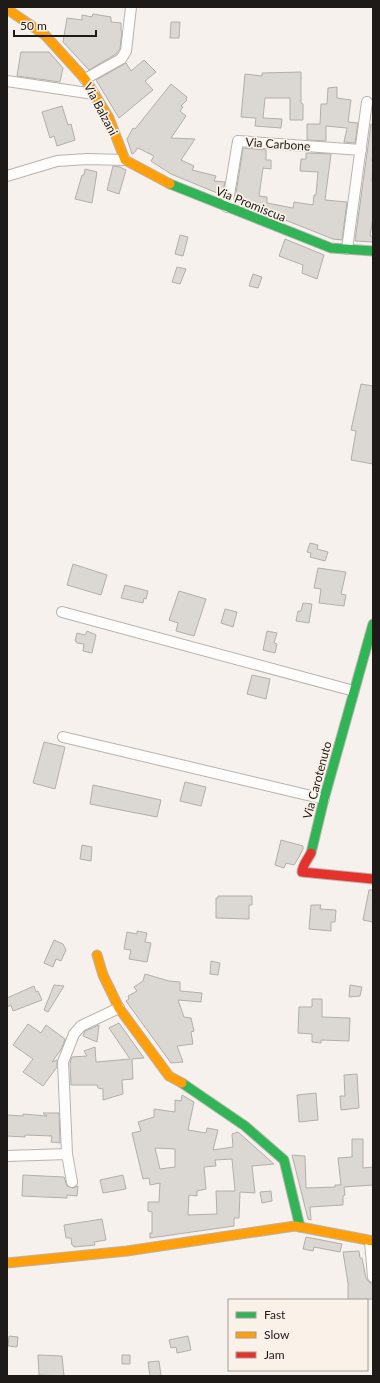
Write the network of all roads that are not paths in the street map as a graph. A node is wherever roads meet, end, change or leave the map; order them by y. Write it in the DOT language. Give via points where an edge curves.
graph roads {
  1 [pos="131,7"];
  2 [pos="7,9"];
  3 [pos="85,79"];
  4 [pos="7,81"];
  5 [pos="94,94"];
  6 [pos="367,102"];
  7 [pos="361,150"];
  8 [pos="125,160"];
  9 [pos="7,176"];
  10 [pos="227,207"];
  11 [pos="347,249"];
  12 [pos="373,251"];
  13 [pos="62,612"];
  14 [pos="373,624"];
  15 [pos="354,691"];
  16 [pos="63,737"];
  17 [pos="324,799"];
  18 [pos="373,879"];
  19 [pos="97,955"];
  20 [pos="119,1008"];
  21 [pos="67,1154"];
  22 [pos="7,1156"];
  23 [pos="72,1182"];
  24 [pos="300,1227"];
  25 [pos="371,1241"];
  26 [pos="7,1263"];
  27 [pos="373,1277"];
  1 -- 3 [label="street, Via Balzani" via="126,51 120,59"];
  2 -- 3 [label="street" via="45,35"];
  3 -- 5 [label="street, Via Balzani"];
  4 -- 5 [label="street"];
  5 -- 8 [label="street, Via Balzani" via="109,118"];
  6 -- 7 [label="street"];
  7 -- 10 [label="street, Via Carbone" via="238,141"];
  7 -- 11 [label="street"];
  8 -- 9 [label="street" via="57,161"];
  8 -- 10 [label="street, Via Promiscua" via="175,186"];
  10 -- 11 [label="street, Via Promiscua" via="331,248"];
  11 -- 12 [label="street, Via Promiscua"];
  13 -- 15 [label="street"];
  14 -- 15 [label="street, Via Carotenuto"];
  15 -- 17 [label="street, Via Carotenuto"];
  16 -- 17 [label="street"];
  17 -- 18 [label="street, Via Carotenuto" via="312,850 302,872"];
  19 -- 20 [label="street" via="103,975"];
  20 -- 21 [label="street" via="81,1026 69,1046 64,1062"];
  20 -- 24 [label="street" via="169,1076 245,1126 284,1160"];
  21 -- 22 [label="street"];
  21 -- 23 [label="street"];
  24 -- 25 [label="street"];
  24 -- 26 [label="street" via="127,1251"];
  25 -- 27 [label="street"];
}
